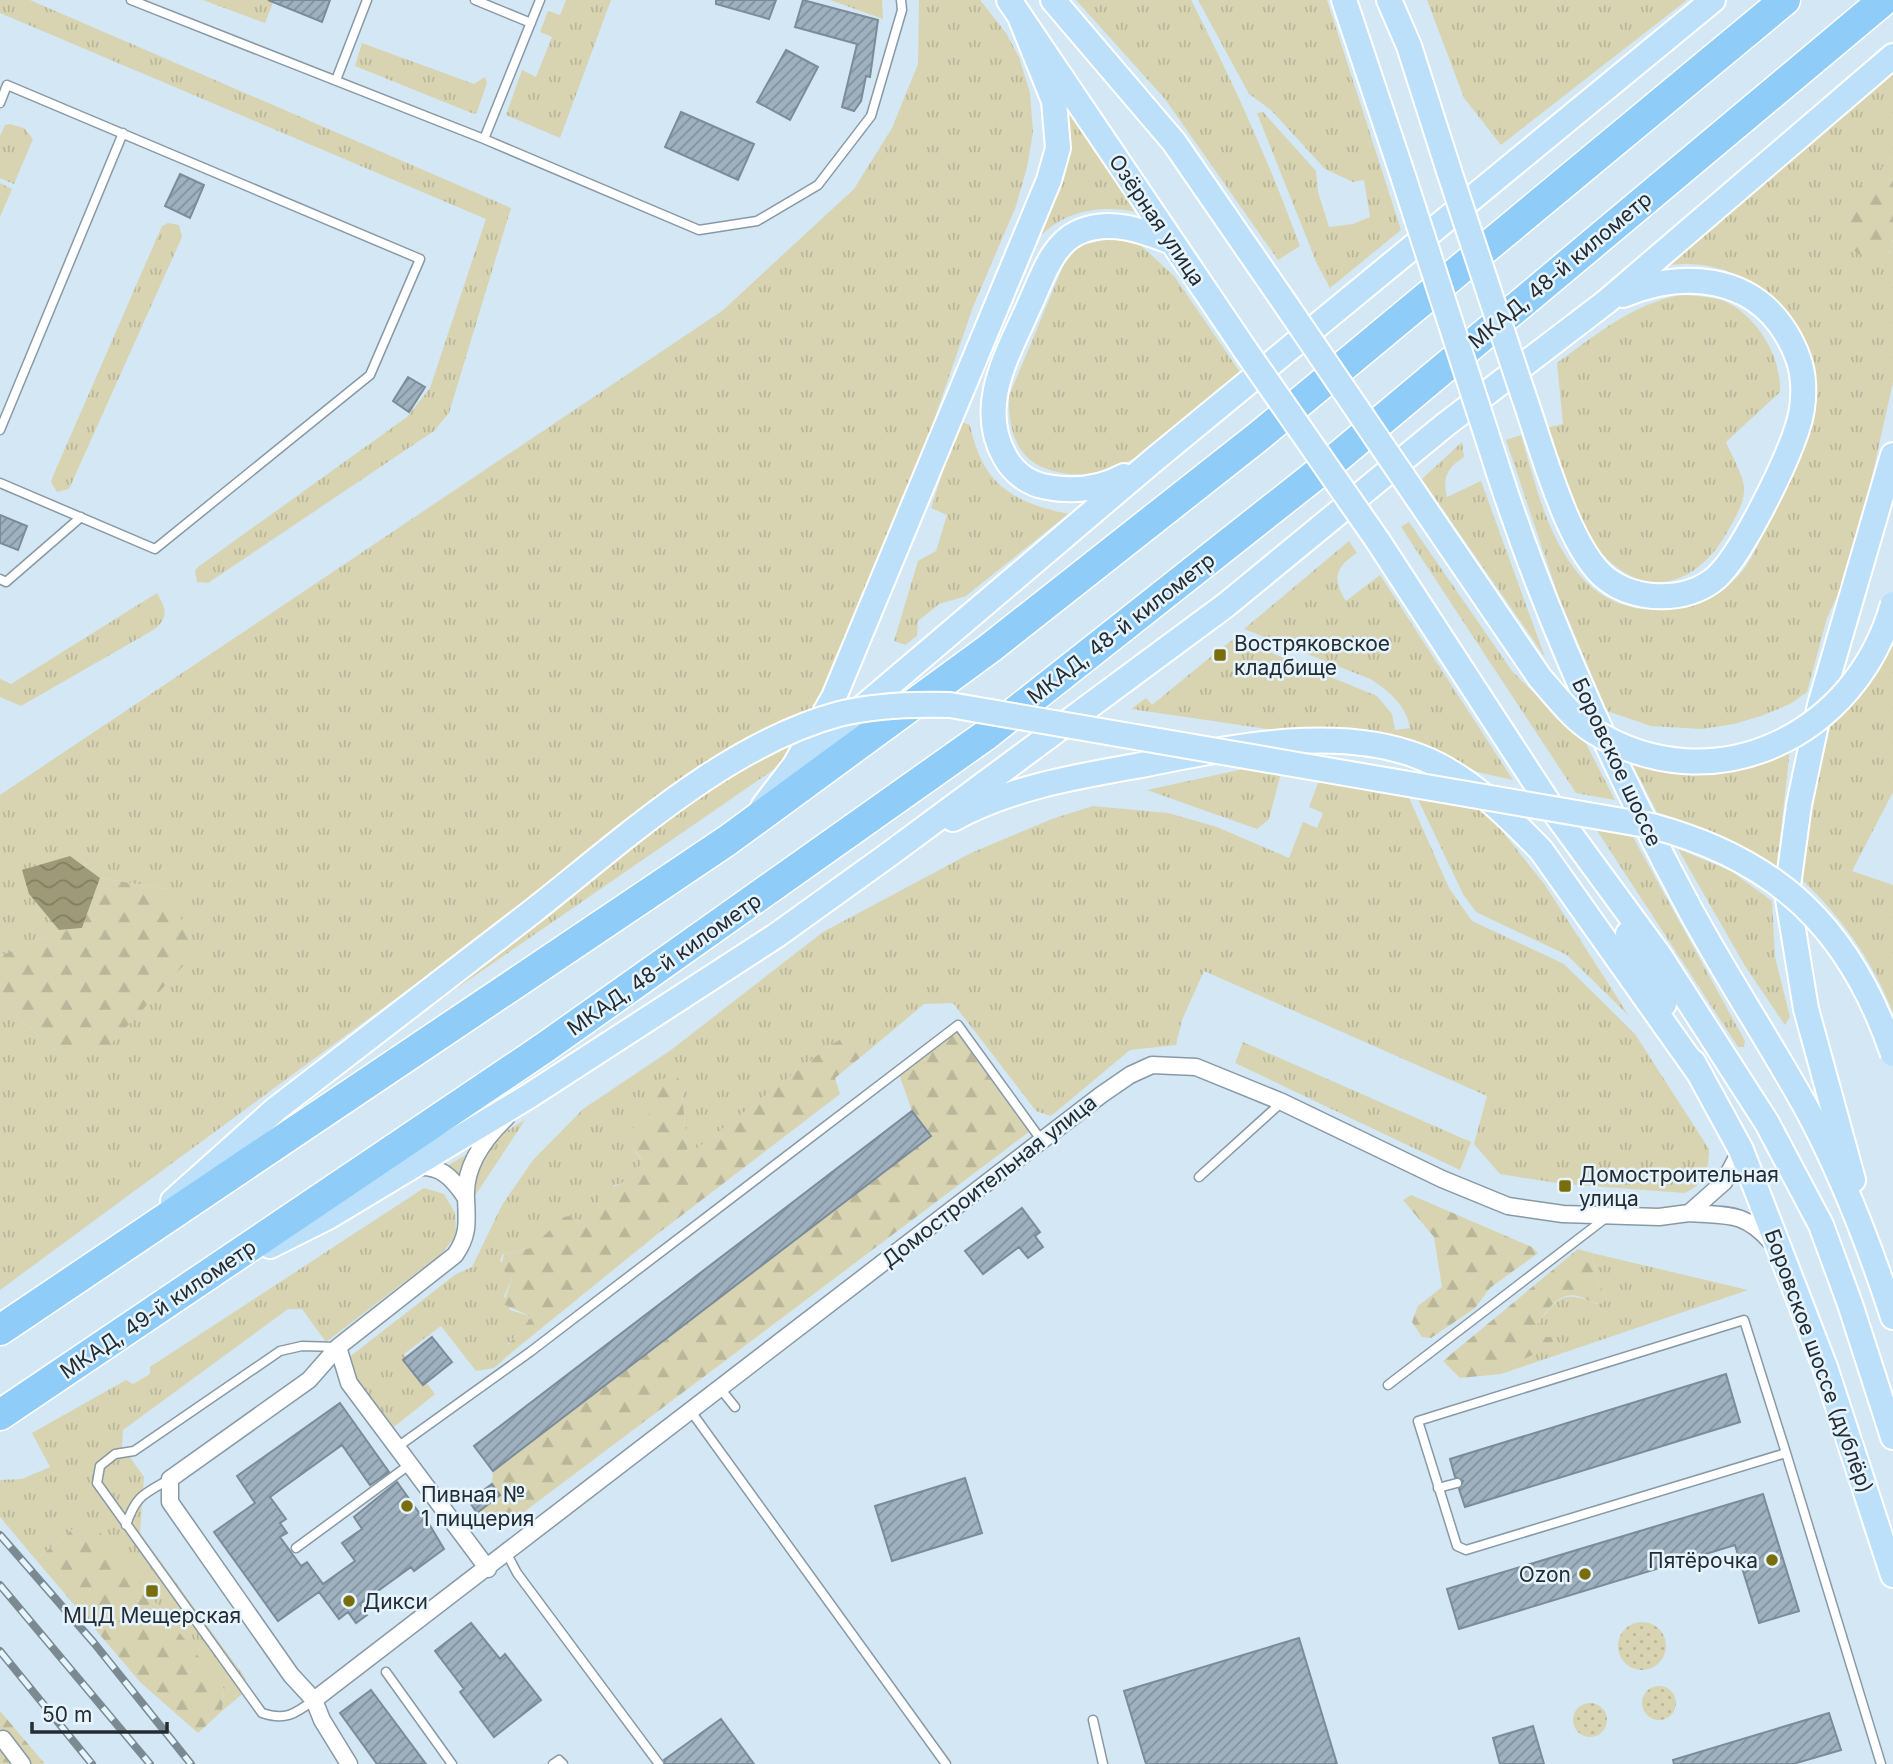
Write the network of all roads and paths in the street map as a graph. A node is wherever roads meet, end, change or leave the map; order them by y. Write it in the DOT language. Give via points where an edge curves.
graph roads {
  1 [pos="131,0"];
  2 [pos="367,0"];
  3 [pos="475,0"];
  4 [pos="540,0"];
  5 [pos="901,0"];
  6 [pos="1054,0"];
  7 [pos="1344,0"];
  8 [pos="1389,0"];
  9 [pos="1713,0"];
  10 [pos="1785,0"];
  11 [pos="1884,0"];
  12 [pos="1015,9"];
  13 [pos="531,23"];
  14 [pos="1893,57"];
  15 [pos="336,80"];
  16 [pos="0,103"];
  17 [pos="123,133"];
  18 [pos="484,139"];
  19 [pos="1172,242"];
  20 [pos="1606,302"];
  21 [pos="0,430"];
  22 [pos="1893,455"];
  23 [pos="1155,459"];
  24 [pos="0,483"];
  25 [pos="81,517"];
  26 [pos="0,579"];
  27 [pos="1893,604"];
  28 [pos="795,765"];
  29 [pos="728,840"];
  30 [pos="891,853"];
  31 [pos="1598,874"];
  32 [pos="1893,1054"];
  33 [pos="1701,1076"];
  34 [pos="529,1096"];
  35 [pos="1282,1102"];
  36 [pos="1042,1141"];
  37 [pos="1741,1150"];
  38 [pos="407,1169"];
  39 [pos="1199,1177"];
  40 [pos="466,1198"];
  41 [pos="316,1202"];
  42 [pos="1689,1213"];
  43 [pos="1607,1217"];
  44 [pos="124,1247"];
  45 [pos="1782,1255"];
  46 [pos="209,1276"];
  47 [pos="1880,1278"];
  48 [pos="1893,1317"];
  49 [pos="0,1330"];
  50 [pos="338,1346"];
  51 [pos="1388,1385"];
  52 [pos="719,1387"];
  53 [pos="734,1407"];
  54 [pos="690,1410"];
  55 [pos="4,1412"];
  56 [pos="1893,1437"];
  57 [pos="396,1448"];
  58 [pos="1786,1453"];
  59 [pos="409,1465"];
  60 [pos="170,1479"];
  61 [pos="1457,1483"];
  62 [pos="1438,1488"];
  63 [pos="125,1525"];
  64 [pos="296,1548"];
  65 [pos="508,1554"];
  66 [pos="488,1569"];
  67 [pos="1893,1575"];
  68 [pos="386,1672"];
  69 [pos="314,1700"];
  70 [pos="1093,1720"];
  71 [pos="3,1739"];
  72 [pos="22,1764"];
  73 [pos="349,1764"];
  74 [pos="452,1764"];
  75 [pos="553,1764"];
  76 [pos="563,1764"];
  77 [pos="659,1764"];
  78 [pos="947,1764"];
  79 [pos="1103,1764"];
  80 [pos="1881,1764"];
  1 -- 15 [label="lane"];
  2 -- 15 [label="lane"];
  3 -- 13 [label="lane"];
  4 -- 13 [label="lane"];
  5 -- 18 [label="lane" via="872,116 818,185 757,220 699,230"];
  6 -- 27 [label="main road, bridge" via="1174,142 1540,678 1592,730 1636,751 1686,761 1734,759 1770,748 1838,703 1866,669"];
  7 -- 47 [label="main road, Боровское шоссе, bridge" via="1543,600 1617,766 1686,903 1809,1113"];
  8 -- 20 [label="main road, bridge" via="1409,46 1522,394 1572,530 1606,579 1629,591 1649,596 1695,592 1726,569 1796,431 1803,382 1796,349 1779,320 1733,286 1678,280 1645,286"];
  9 -- 23 [label="main road"];
  10 -- 29 [label="highway" via="1259,436 990,648"];
  11 -- 41 [label="highway, МКАД, 48-й километр" via="1333,461 986,735 629,989"];
  12 -- 19 [label="main road, Озёрная улица"];
  12 -- 28 [label="main road" via="1054,101 1058,148 1049,180 834,697"];
  13 -- 18 [label="lane"];
  14 -- 20 [label="main road"];
  15 -- 18 [label="lane"];
  16 -- 17 [label="lane" via="7,85"];
  17 -- 21 [label="lane"];
  17 -- 25 [label="lane" via="420,258 370,376 155,549"];
  19 -- 23 [label="main road" via="1139,229 1111,226 1078,232 1059,247 994,388 1000,447 1011,468 1034,485 1090,489"];
  19 -- 31 [label="main road, Озёрная улица, bridge" via="1378,541"];
  20 -- 30 [label="main road" via="1445,425 1226,605"];
  22 -- 47 [label="main road" via="1820,705 1787,893 1806,1009"];
  23 -- 28 [label="main road"];
  24 -- 25 [label="lane"];
  25 -- 26 [label="lane" via="6,582"];
  28 -- 29 [label="main road" via="761,809"];
  29 -- 44 [label="highway"];
  30 -- 33 [label="main road" via="962,814 1058,780 1262,745 1311,741 1392,748 1446,768 1514,822 1564,881"];
  30 -- 34 [label="main road" via="777,935"];
  31 -- 33 [label="main road"];
  31 -- 56 [label="main road" via="1659,955 1767,1123 1815,1213"];
  32 -- 44 [label="main road, bridge" via="1874,1005 1829,932 1775,880 1723,849 1652,826 950,705 872,707 798,728 704,779 276,1109"];
  33 -- 37 [label="main road, Боровское шоссе (дублёр)"];
  34 -- 38 [label="main road"];
  34 -- 40 [label="street" via="474,1157"];
  35 -- 36 [label="street, Домостроительная улица" via="1196,1067 1152,1065 1130,1075"];
  35 -- 39 [label="lane"];
  35 -- 43 [label="street, Домостроительная улица" via="1426,1173 1508,1206"];
  36 -- 52 [label="street, Домостроительная улица"];
  36 -- 57 [label="lane" via="958,1026 530,1352"];
  37 -- 42 [label="street" via="1724,1182"];
  37 -- 45 [label="main road, Боровское шоссе (дублёр)"];
  38 -- 40 [label="street" via="424,1166 439,1170 451,1177"];
  38 -- 46 [label="main road" via="328,1217"];
  40 -- 50 [label="street" via="466,1239 456,1255"];
  41 -- 46 [label="highway, МКАД, 49-й километр"];
  42 -- 43 [label="street, Домостроительная улица"];
  42 -- 45 [label="street, Домостроительная улица" via="1739,1217 1755,1224"];
  43 -- 51 [label="lane"];
  44 -- 49 [label="highway"];
  45 -- 67 [label="main road, Боровское шоссе (дублёр)" via="1825,1367"];
  46 -- 55 [label="highway, МКАД, 49-й километр"];
  47 -- 48 [label="main road, Боровское шоссе"];
  50 -- 57 [label="street" via="349,1383"];
  50 -- 60 [label="street" via="309,1380"];
  50 -- 63 [label="lane" via="280,1351 134,1451 115,1454 100,1466 97,1483"];
  52 -- 53 [label="lane"];
  52 -- 54 [label="street, Домостроительная улица"];
  54 -- 65 [label="street, Домостроительная улица"];
  54 -- 78 [label="lane"];
  57 -- 59 [label="street"];
  58 -- 62 [label="lane" via="1466,1550 1457,1546"];
  58 -- 62 [label="lane" via="1744,1320 1418,1421"];
  58 -- 80 [label="lane"];
  59 -- 64 [label="lane"];
  59 -- 66 [label="street"];
  60 -- 63 [label="lane" via="133,1504"];
  60 -- 69 [label="street" via="170,1502 291,1675"];
  61 -- 62 [label="lane"];
  63 -- 69 [label="lane" via="262,1713 278,1718 294,1715"];
  65 -- 66 [label="street, Домостроительная улица"];
  65 -- 77 [label="lane" via="517,1573"];
  66 -- 69 [label="street, Домостроительная улица"];
  68 -- 74 [label="lane"];
  69 -- 73 [label="street"];
  70 -- 79 [label="lane"];
  71 -- 72 [label="street"];
  75 -- 76 [label="lane" via="559,1760"];
}
